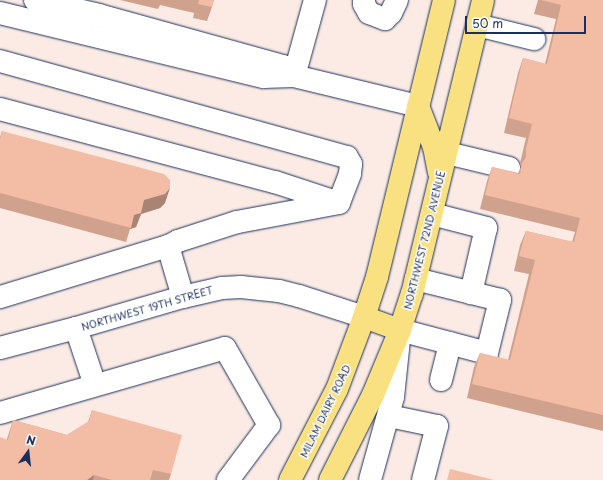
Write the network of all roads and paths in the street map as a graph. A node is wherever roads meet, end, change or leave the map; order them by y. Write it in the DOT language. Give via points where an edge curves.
graph roads {
  1 [pos="34,0"];
  2 [pos="315,0"];
  3 [pos="364,0"];
  4 [pos="397,0"];
  5 [pos="444,0"];
  6 [pos="483,0"];
  7 [pos="0,13"];
  8 [pos="477,25"];
  9 [pos="534,39"];
  10 [pos="0,61"];
  11 [pos="294,76"];
  12 [pos="418,106"];
  13 [pos="0,109"];
  14 [pos="447,153"];
  15 [pos="509,168"];
  16 [pos="440,179"];
  17 [pos="339,203"];
  18 [pos="432,214"];
  19 [pos="168,246"];
  20 [pos="416,279"];
  21 [pos="471,293"];
  22 [pos="0,297"];
  23 [pos="183,297"];
  24 [pos="364,317"];
  25 [pos="76,328"];
  26 [pos="400,330"];
  27 [pos="450,343"];
  28 [pos="0,348"];
  29 [pos="441,380"];
  30 [pos="95,385"];
  31 [pos="0,413"];
  32 [pos="389,416"];
  33 [pos="228,480"];
  34 [pos="290,480"];
  35 [pos="330,480"];
  36 [pos="370,480"];
  37 [pos="423,480"];
  1 -- 11 [label="street" via="99,15 282,66"];
  2 -- 11 [label="street"];
  3 -- 4 [label="street" via="369,14 385,19"];
  5 -- 12 [label="main road"];
  6 -- 8 [label="main road, NORTHWEST 72ND AVENUE"];
  7 -- 11 [label="street" via="264,77"];
  8 -- 9 [label="street"];
  8 -- 14 [label="main road, NORTHWEST 72ND AVENUE"];
  10 -- 17 [label="street" via="347,157 351,164 350,174"];
  11 -- 12 [label="street"];
  12 -- 16 [label="main road" via="434,147"];
  12 -- 24 [label="main road" via="377,277"];
  13 -- 17 [label="street" via="275,182"];
  14 -- 15 [label="street"];
  14 -- 16 [label="main road, NORTHWEST 72ND AVENUE"];
  16 -- 18 [label="main road, NORTHWEST 72ND AVENUE"];
  17 -- 19 [label="street" via="236,222"];
  18 -- 20 [label="main road, NORTHWEST 72ND AVENUE"];
  18 -- 21 [label="street" via="486,228"];
  19 -- 22 [label="street"];
  19 -- 23 [label="street"];
  20 -- 21 [label="street"];
  20 -- 26 [label="main road, NORTHWEST 72ND AVENUE"];
  21 -- 27 [label="street" via="500,300 487,352"];
  23 -- 24 [label="street, NORTHWEST 19TH STREET" via="222,288 257,288 299,296"];
  23 -- 25 [label="street, NORTHWEST 19TH STREET"];
  24 -- 26 [label="main road"];
  24 -- 34 [label="main road, MILAM DAIRY ROAD" via="337,389"];
  25 -- 28 [label="street, NORTHWEST 19TH STREET"];
  25 -- 30 [label="street"];
  26 -- 27 [label="street"];
  26 -- 32 [label="street, NORTHWEST 72ND AVENUE"];
  26 -- 35 [label="main road" via="373,395"];
  27 -- 29 [label="street"];
  30 -- 31 [label="street"];
  30 -- 33 [label="street" via="225,348 269,426"];
  32 -- 36 [label="street, NORTHWEST 72ND AVENUE"];
  32 -- 37 [label="street" via="437,426"];
}
